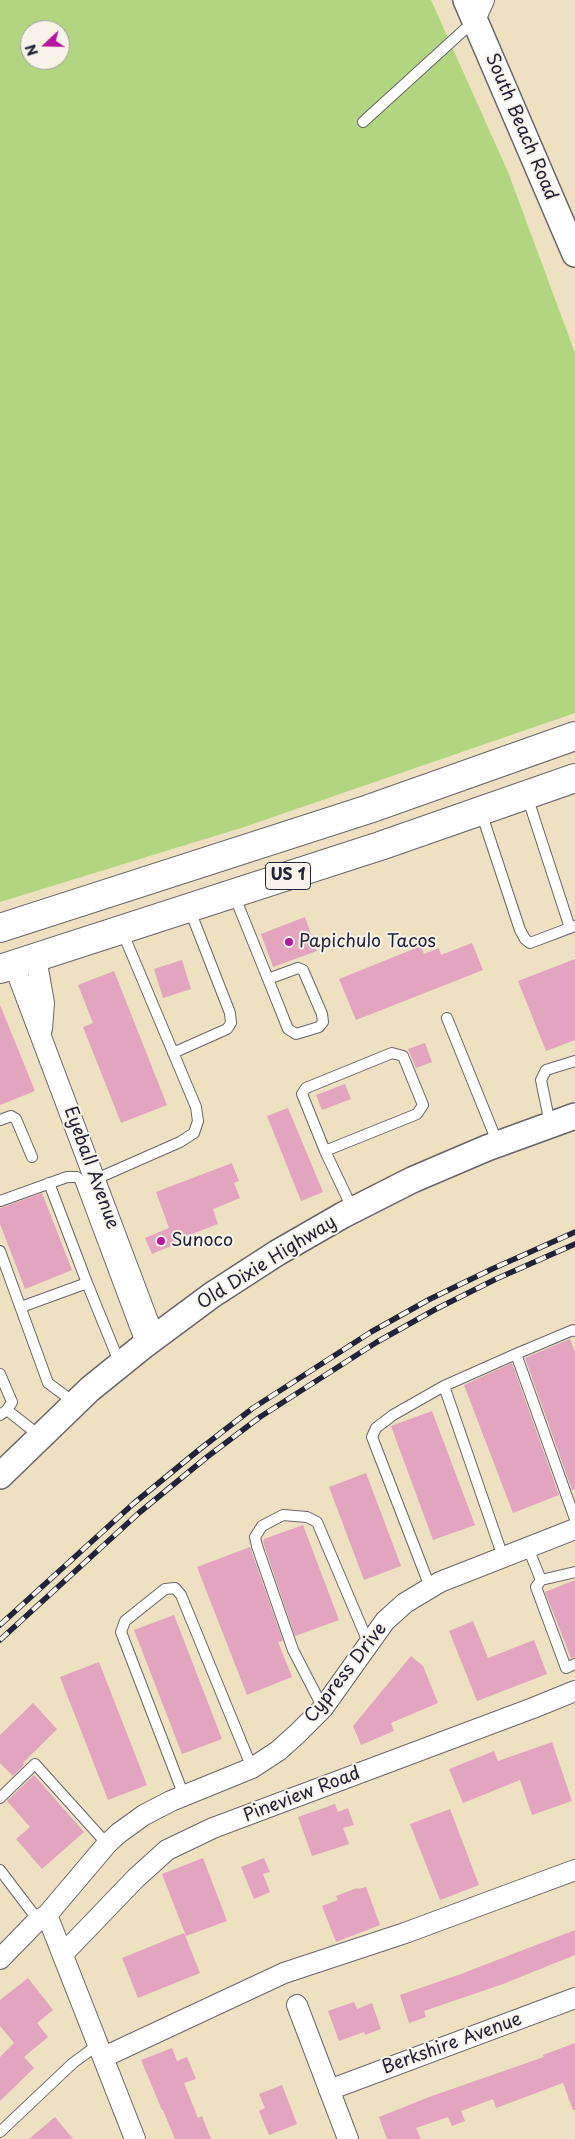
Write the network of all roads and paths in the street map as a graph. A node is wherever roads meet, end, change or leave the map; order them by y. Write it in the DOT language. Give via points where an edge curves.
graph roads {
  1 [pos="475,6"];
  2 [pos="363,122"];
  3 [pos="575,254"];
  4 [pos="575,736"];
  5 [pos="574,780"];
  6 [pos="526,795"];
  7 [pos="481,810"];
  8 [pos="233,894"];
  9 [pos="67,907"];
  10 [pos="190,908"];
  11 [pos="572,927"];
  12 [pos="122,930"];
  13 [pos="2,931"];
  14 [pos="17,964"];
  15 [pos="268,979"];
  16 [pos="447,1018"];
  17 [pos="173,1053"];
  18 [pos="575,1061"];
  19 [pos="575,1116"];
  20 [pos="0,1120"];
  21 [pos="550,1124"];
  22 [pos="498,1144"];
  23 [pos="325,1151"];
  24 [pos="32,1157"];
  25 [pos="96,1179"];
  26 [pos="49,1183"];
  27 [pos="0,1201"];
  28 [pos="353,1210"];
  29 [pos="0,1251"];
  30 [pos="87,1283"];
  31 [pos="21,1307"];
  32 [pos="575,1331"];
  33 [pos="148,1342"];
  34 [pos="516,1354"];
  35 [pos="120,1364"];
  36 [pos="0,1374"];
  37 [pos="444,1386"];
  38 [pos="76,1403"];
  39 [pos="3,1412"];
  40 [pos="41,1437"];
  41 [pos="0,1476"];
  42 [pos="575,1519"];
  43 [pos="575,1529"];
  44 [pos="528,1548"];
  45 [pos="503,1557"];
  46 [pos="575,1572"];
  47 [pos="541,1580"];
  48 [pos="430,1587"];
  49 [pos="368,1642"];
  50 [pos="575,1664"];
  51 [pos="575,1691"];
  52 [pos="322,1708"];
  53 [pos="252,1768"];
  54 [pos="184,1796"];
  55 [pos="0,1798"];
  56 [pos="107,1844"];
  57 [pos="0,1870"];
  58 [pos="575,1870"];
  59 [pos="43,1918"];
  60 [pos="63,1954"];
  61 [pos="0,1959"];
  62 [pos="575,1998"];
  63 [pos="297,2005"];
  64 [pos="102,2051"];
  65 [pos="329,2090"];
  66 [pos="0,2132"];
  67 [pos="135,2139"];
  68 [pos="348,2139"];
  1 -- 2 [label="lane"];
  1 -- 3 [label="street, South Beach Road"];
  4 -- 9 [label="main road, US 1" via="369,809"];
  5 -- 6 [label="main road, US 1"];
  6 -- 7 [label="main road, US 1"];
  6 -- 11 [label="lane"];
  7 -- 8 [label="main road, US 1"];
  7 -- 11 [label="lane" via="525,939 530,943"];
  8 -- 10 [label="main road, US 1"];
  8 -- 15 [label="lane"];
  9 -- 13 [label="main road, US 1"];
  9 -- 14 [label="main road" via="33,935"];
  10 -- 12 [label="main road, US 1"];
  10 -- 17 [label="lane" via="231,1023 227,1029"];
  12 -- 14 [label="main road, US 1"];
  12 -- 17 [label="lane"];
  14 -- 25 [label="street, Eyeball Avenue"];
  15 -- 15 [label="lane" via="288,1029 296,1034 320,1027 324,1022 322,1014 303,970 298,968"];
  16 -- 22 [label="lane"];
  17 -- 25 [label="lane" via="196,1107 198,1121 194,1133"];
  18 -- 21 [label="lane" via="546,1070 541,1080"];
  19 -- 21 [label="street, Old Dixie Highway"];
  20 -- 24 [label="lane" via="11,1116 16,1119"];
  21 -- 22 [label="street, Old Dixie Highway"];
  22 -- 28 [label="street, Old Dixie Highway" via="412,1180"];
  23 -- 23 [label="lane" via="417,1114 423,1105 403,1056 392,1054 306,1088 302,1094"];
  23 -- 28 [label="lane"];
  25 -- 33 [label="street, Eyeball Avenue" via="140,1300"];
  26 -- 27 [label="lane"];
  26 -- 30 [label="lane"];
  26 -- 33 [label="lane" via="67,1177 80,1180"];
  28 -- 33 [label="street, Old Dixie Highway" via="277,1253"];
  29 -- 31 [label="lane"];
  30 -- 31 [label="lane"];
  30 -- 35 [label="lane"];
  31 -- 38 [label="lane" via="48,1383"];
  32 -- 34 [label="lane"];
  33 -- 35 [label="street, Old Dixie Highway"];
  34 -- 37 [label="lane"];
  34 -- 42 [label="lane"];
  35 -- 38 [label="street, Old Dixie Highway"];
  36 -- 39 [label="lane" via="12,1402"];
  37 -- 45 [label="lane"];
  37 -- 48 [label="lane" via="393,1415 376,1428 372,1437"];
  38 -- 40 [label="street, Old Dixie Highway"];
  39 -- 40 [label="lane"];
  40 -- 41 [label="street, Old Dixie Highway"];
  43 -- 44 [label="street, Cypress Drive"];
  44 -- 45 [label="street, Cypress Drive"];
  44 -- 47 [label="lane"];
  45 -- 48 [label="street, Cypress Drive"];
  46 -- 47 [label="lane"];
  47 -- 50 [label="lane" via="536,1587 566,1668"];
  48 -- 49 [label="street, Cypress Drive" via="405,1603"];
  49 -- 52 [label="street, Cypress Drive"];
  49 -- 52 [label="lane" via="317,1522 306,1517 283,1515 262,1526 255,1538 257,1546 293,1650"];
  51 -- 60 [label="street, Pineview Road" via="213,1828 167,1850"];
  52 -- 53 [label="street, Cypress Drive" via="298,1734"];
  53 -- 54 [label="street, Cypress Drive"];
  53 -- 54 [label="lane" via="181,1595 174,1588 166,1589 125,1621 121,1632"];
  54 -- 56 [label="street, Cypress Drive" via="144,1815"];
  55 -- 56 [label="lane" via="35,1764"];
  56 -- 59 [label="street, Cypress Drive"];
  57 -- 59 [label="lane"];
  58 -- 64 [label="street" via="284,1973"];
  59 -- 60 [label="street"];
  59 -- 61 [label="street, Cypress Drive"];
  60 -- 64 [label="street"];
  62 -- 65 [label="street, Berkshire Avenue"];
  63 -- 65 [label="street"];
  64 -- 66 [label="lane" via="73,2063"];
  64 -- 67 [label="street"];
  65 -- 68 [label="street"];
}
